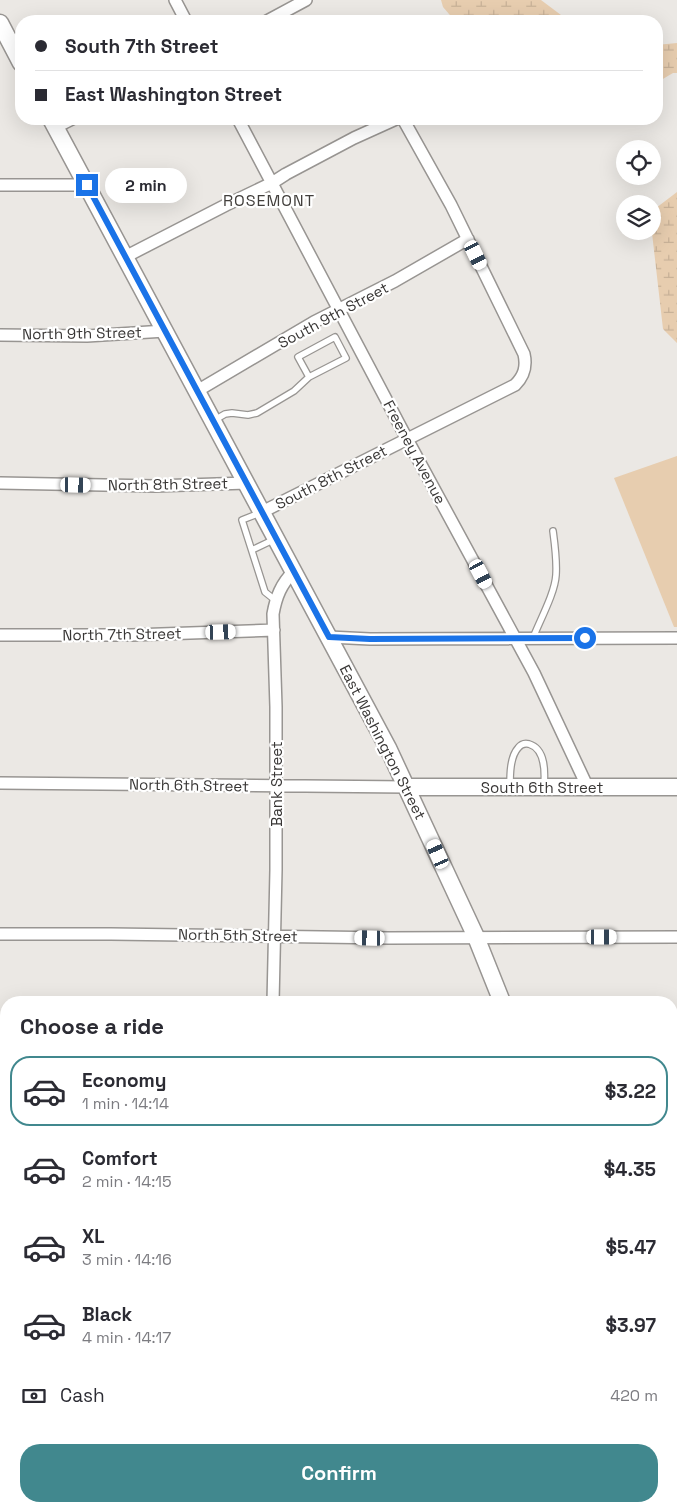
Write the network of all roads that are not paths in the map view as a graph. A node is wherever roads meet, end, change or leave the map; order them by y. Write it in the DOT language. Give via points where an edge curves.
graph roads {
  1 [pos="175,0"];
  2 [pos="306,0"];
  3 [pos="183,15"];
  4 [pos="279,15"];
  5 [pos="0,23"];
  6 [pos="5,41"];
  7 [pos="15,55"];
  8 [pos="54,125"];
  9 [pos="241,125"];
  10 [pos="383,125"];
  11 [pos="406,125"];
  12 [pos="272,183"];
  13 [pos="0,185"];
  14 [pos="87,185"];
  15 [pos="468,239"];
  16 [pos="125,257"];
  17 [pos="340,309"];
  18 [pos="165,331"];
  19 [pos="0,335"];
  20 [pos="309,377"];
  21 [pos="197,391"];
  22 [pos="214,421"];
  23 [pos="407,439"];
  24 [pos="0,483"];
  25 [pos="247,483"];
  26 [pos="262,512"];
  27 [pos="553,531"];
  28 [pos="276,538"];
  29 [pos="252,550"];
  30 [pos="294,571"];
  31 [pos="275,600"];
  32 [pos="274,630"];
  33 [pos="0,635"];
  34 [pos="329,637"];
  35 [pos="515,638"];
  36 [pos="533,638"];
  37 [pos="677,638"];
  38 [pos="0,783"];
  39 [pos="276,786"];
  40 [pos="510,786"];
  41 [pos="408,787"];
  42 [pos="544,787"];
  43 [pos="677,787"];
  44 [pos="588,788"];
  45 [pos="0,934"];
  46 [pos="274,935"];
  47 [pos="476,937"];
  48 [pos="677,937"];
  49 [pos="273,996"];
  50 [pos="500,996"];
  1 -- 3 [label="street"];
  2 -- 4 [label="street"];
  5 -- 6 [label="main road"];
  6 -- 7 [label="main road"];
  8 -- 14 [label="main road, East Washington Street"];
  9 -- 12 [label="street, Freeney Avenue"];
  10 -- 12 [label="street"];
  11 -- 15 [label="street"];
  12 -- 16 [label="street"];
  12 -- 17 [label="street, Freeney Avenue"];
  13 -- 14 [label="street"];
  14 -- 16 [label="main road, East Washington Street"];
  15 -- 17 [label="street, South 9th Street"];
  15 -- 23 [label="street, South 8th Street" via="524,354 525,371 515,385"];
  16 -- 18 [label="main road, East Washington Street"];
  17 -- 21 [label="street, South 9th Street"];
  17 -- 23 [label="street, Freeney Avenue"];
  18 -- 19 [label="street, North 9th Street" via="87,336"];
  18 -- 21 [label="main road, East Washington Street"];
  20 -- 20 [label="lane" via="346,358 335,337 298,357"];
  20 -- 22 [label="lane" via="294,391 258,413 225,414"];
  21 -- 22 [label="main road, East Washington Street"];
  22 -- 25 [label="main road, East Washington Street"];
  23 -- 26 [label="street, South 8th Street"];
  23 -- 35 [label="street, Freeney Avenue"];
  24 -- 25 [label="street, North 8th Street" via="155,486"];
  25 -- 26 [label="main road, East Washington Street"];
  26 -- 28 [label="main road, East Washington Street"];
  26 -- 29 [label="lane" via="242,520"];
  27 -- 36 [label="lane" via="557,552 556,576"];
  28 -- 29 [label="lane"];
  28 -- 30 [label="main road, East Washington Street"];
  29 -- 31 [label="lane" via="265,592"];
  30 -- 31 [label="street, Bank Street"];
  30 -- 34 [label="main road, East Washington Street"];
  31 -- 32 [label="street, Bank Street"];
  32 -- 33 [label="street, North 7th Street"];
  32 -- 39 [label="street, Bank Street"];
  34 -- 35 [label="street"];
  34 -- 41 [label="main road, East Washington Street"];
  35 -- 36 [label="street"];
  35 -- 44 [label="street, Freeney Avenue"];
  36 -- 37 [label="street"];
  38 -- 39 [label="street, North 6th Street"];
  39 -- 41 [label="street, North 6th Street"];
  39 -- 46 [label="street, Bank Street"];
  40 -- 41 [label="main road, South 6th Street"];
  40 -- 42 [label="main road, South 6th Street"];
  40 -- 42 [label="lane" via="516,752 522,744 527,744 540,753"];
  41 -- 47 [label="main road, East Washington Street"];
  42 -- 44 [label="main road, South 6th Street"];
  43 -- 44 [label="main road, South 6th Street"];
  45 -- 46 [label="street, North 5th Street"];
  46 -- 47 [label="street, North 5th Street"];
  46 -- 49 [label="street, Bank Street"];
  47 -- 48 [label="street, North 5th Street"];
  47 -- 50 [label="main road, East Washington Street"];
}
